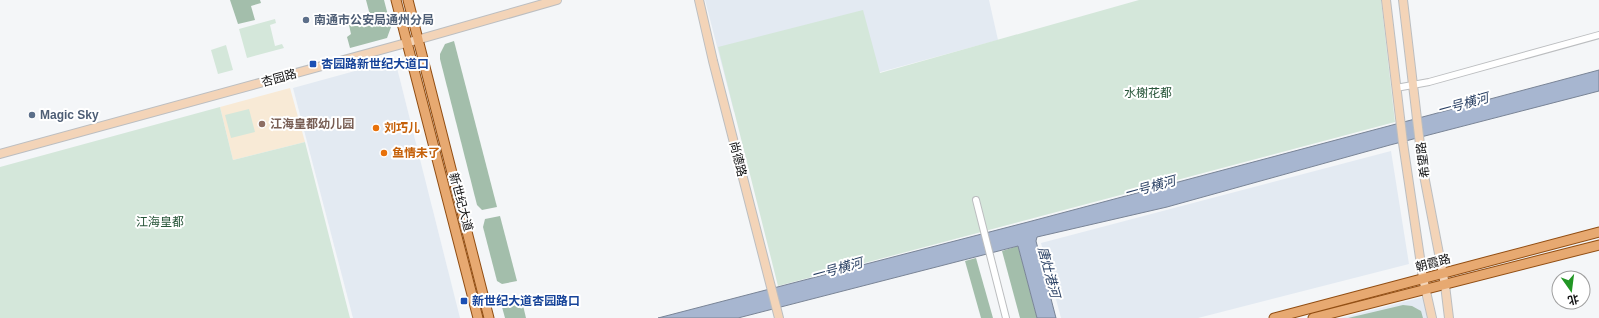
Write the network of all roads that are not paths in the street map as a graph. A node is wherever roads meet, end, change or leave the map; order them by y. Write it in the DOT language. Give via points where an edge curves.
graph roads {
  1 [pos="396,0"];
  2 [pos="408,0"];
  3 [pos="557,0"];
  4 [pos="699,0"];
  5 [pos="1386,0"];
  6 [pos="1403,0"];
  7 [pos="1599,35"];
  8 [pos="418,39"];
  9 [pos="406,43"];
  10 [pos="1414,85"];
  11 [pos="1396,88"];
  12 [pos="0,154"];
  13 [pos="976,200"];
  14 [pos="1599,232"];
  15 [pos="1599,245"];
  16 [pos="1442,273"];
  17 [pos="1423,278"];
  18 [pos="1444,285"];
  19 [pos="1426,289"];
  20 [pos="778,315"];
  21 [pos="478,318"];
  22 [pos="489,318"];
  23 [pos="1006,318"];
  24 [pos="1274,318"];
  25 [pos="1313,318"];
  26 [pos="1432,318"];
  27 [pos="1449,318"];
  1 -- 9 [label="main road, 新世纪大道"];
  2 -- 8 [label="main road, 新世纪大道"];
  3 -- 8 [label="street, 杏园路"];
  4 -- 20 [label="street, 尚德路"];
  5 -- 11 [label="street, 希望路"];
  6 -- 10 [label="street, 希望路"];
  7 -- 10 [label="street"];
  8 -- 9 [label="street, 杏园路"];
  8 -- 22 [label="main road, 新世纪大道"];
  9 -- 12 [label="street, 杏园路"];
  9 -- 21 [label="main road, 新世纪大道"];
  10 -- 11 [label="street"];
  10 -- 16 [label="street, 希望路" via="1423,170"];
  11 -- 17 [label="street, 希望路"];
  13 -- 23 [label="street"];
  14 -- 16 [label="main road, 朝霞路"];
  15 -- 18 [label="main road, 朝霞路"];
  16 -- 17 [label="main road, 朝霞路"];
  16 -- 18 [label="street, 希望路"];
  17 -- 19 [label="street, 希望路"];
  17 -- 24 [label="main road, 朝霞路"];
  18 -- 19 [label="main road, 朝霞路"];
  18 -- 27 [label="street, 希望路"];
  19 -- 25 [label="main road, 朝霞路"];
  19 -- 26 [label="street, 希望路"];
}
